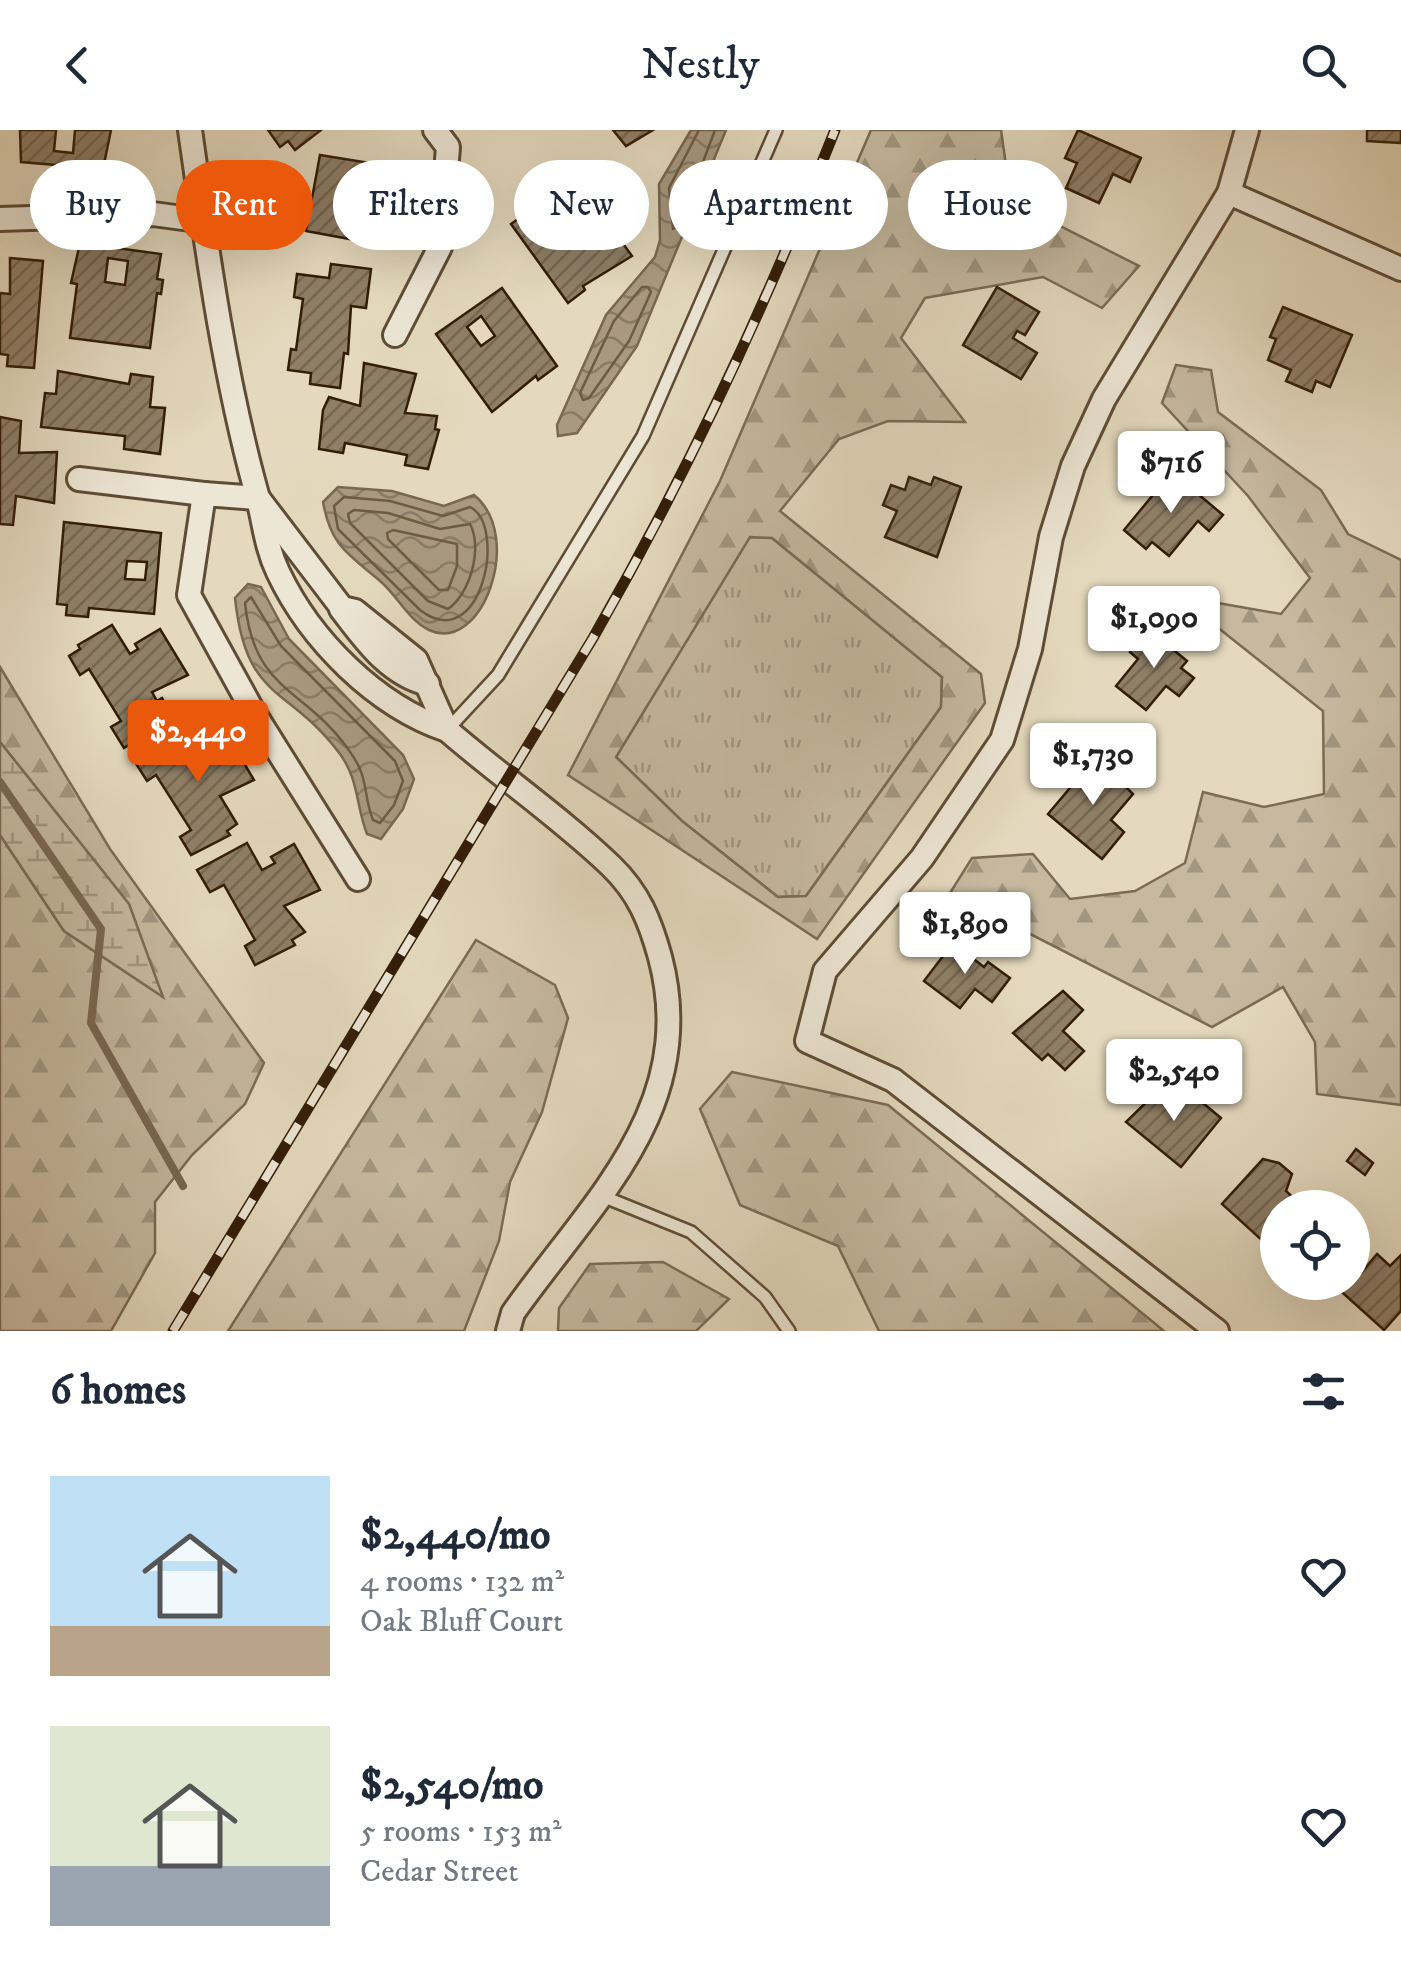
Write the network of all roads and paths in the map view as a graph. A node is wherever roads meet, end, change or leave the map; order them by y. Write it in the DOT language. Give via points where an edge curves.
graph roads {
  1 [pos="190,130"];
  2 [pos="435,130"];
  3 [pos="776,130"];
  4 [pos="1247,130"];
  5 [pos="195,160"];
  6 [pos="1229,193"];
  7 [pos="176,217"];
  8 [pos="0,219"];
  9 [pos="210,250"];
  10 [pos="1401,268"];
  11 [pos="395,334"];
  12 [pos="79,479"];
  13 [pos="204,494"];
  14 [pos="258,498"];
  15 [pos="342,608"];
  16 [pos="317,633"];
  17 [pos="447,730"];
  18 [pos="358,879"];
  19 [pos="602,1196"];
  20 [pos="508,1331"];
  21 [pos="789,1331"];
  22 [pos="1218,1331"];
  1 -- 5 [label="street"];
  2 -- 11 [label="street" via="448,147 440,247"];
  3 -- 17 [label="lane" via="643,436 498,676"];
  4 -- 6 [label="street"];
  6 -- 10 [label="street"];
  6 -- 22 [label="street" via="1104,399 1073,466 1002,740 922,858 825,971 807,1042 893,1080"];
  7 -- 8 [label="street"];
  9 -- 14 [label="street"];
  12 -- 13 [label="street"];
  13 -- 14 [label="street"];
  13 -- 18 [label="street" via="189,594 254,714"];
  14 -- 15 [label="street"];
  14 -- 16 [label="street" via="262,533 279,575"];
  15 -- 16 [label="street"];
  15 -- 17 [label="street" via="403,678 428,684"];
  16 -- 17 [label="street" via="377,692 415,719"];
  17 -- 19 [label="street" via="612,866 647,910 664,975 669,1043 655,1104"];
  19 -- 20 [label="street" via="513,1313"];
  19 -- 21 [label="lane" via="691,1232 765,1298"];
}
